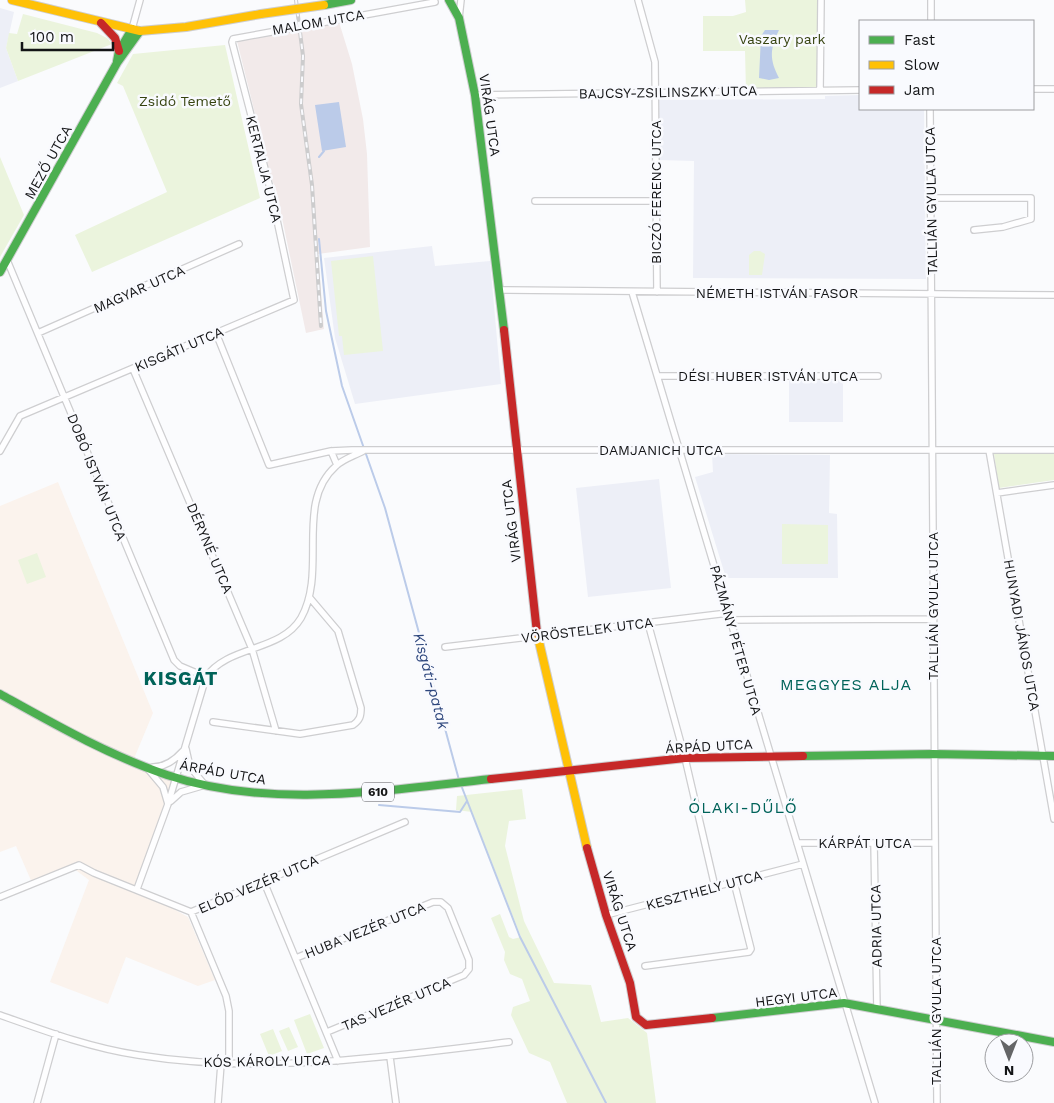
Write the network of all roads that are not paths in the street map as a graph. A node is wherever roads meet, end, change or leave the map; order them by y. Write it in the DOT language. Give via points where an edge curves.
graph roads {
  1 [pos="12,0"];
  2 [pos="140,0"];
  3 [pos="351,0"];
  4 [pos="449,0"];
  5 [pos="461,0"];
  6 [pos="638,0"];
  7 [pos="821,0"];
  8 [pos="931,0"];
  9 [pos="434,2"];
  10 [pos="459,18"];
  11 [pos="931,20"];
  12 [pos="100,21"];
  13 [pos="136,30"];
  14 [pos="233,39"];
  15 [pos="119,51"];
  16 [pos="117,63"];
  17 [pos="1054,89"];
  18 [pos="820,90"];
  19 [pos="859,90"];
  20 [pos="1034,90"];
  21 [pos="656,92"];
  22 [pos="475,95"];
  23 [pos="930,110"];
  24 [pos="930,198"];
  25 [pos="535,201"];
  26 [pos="656,201"];
  27 [pos="974,230"];
  28 [pos="239,244"];
  29 [pos="7,260"];
  30 [pos="0,272"];
  31 [pos="500,290"];
  32 [pos="632,292"];
  33 [pos="657,292"];
  34 [pos="932,294"];
  35 [pos="1054,295"];
  36 [pos="294,300"];
  37 [pos="38,333"];
  38 [pos="216,333"];
  39 [pos="134,368"];
  40 [pos="658,376"];
  41 [pos="878,376"];
  42 [pos="65,398"];
  43 [pos="516,450"];
  44 [pos="680,450"];
  45 [pos="934,450"];
  46 [pos="989,450"];
  47 [pos="1054,450"];
  48 [pos="0,451"];
  49 [pos="331,451"];
  50 [pos="366,451"];
  51 [pos="337,465"];
  52 [pos="1054,485"];
  53 [pos="997,493"];
  54 [pos="310,598"];
  55 [pos="728,613"];
  56 [pos="933,619"];
  57 [pos="730,620"];
  58 [pos="648,623"];
  59 [pos="537,637"];
  60 [pos="445,647"];
  61 [pos="252,649"];
  62 [pos="206,677"];
  63 [pos="0,694"];
  64 [pos="212,722"];
  65 [pos="276,731"];
  66 [pos="185,747"];
  67 [pos="933,754"];
  68 [pos="1043,755"];
  69 [pos="770,756"];
  70 [pos="1054,756"];
  71 [pos="685,758"];
  72 [pos="146,766"];
  73 [pos="567,770"];
  74 [pos="176,777"];
  75 [pos="205,785"];
  76 [pos="168,804"];
  77 [pos="1054,819"];
  78 [pos="405,822"];
  79 [pos="874,843"];
  80 [pos="934,843"];
  81 [pos="797,844"];
  82 [pos="803,864"];
  83 [pos="264,882"];
  84 [pos="734,882"];
  85 [pos="714,887"];
  86 [pos="137,890"];
  87 [pos="0,897"];
  88 [pos="191,912"];
  89 [pos="606,915"];
  90 [pos="296,958"];
  91 [pos="645,966"];
  92 [pos="464,975"];
  93 [pos="844,1003"];
  94 [pos="877,1009"];
  95 [pos="634,1012"];
  96 [pos="0,1015"];
  97 [pos="936,1019"];
  98 [pos="327,1032"];
  99 [pos="56,1034"];
  100 [pos="509,1042"];
  101 [pos="1054,1042"];
  102 [pos="390,1056"];
  103 [pos="338,1061"];
  104 [pos="221,1064"];
  105 [pos="229,1064"];
  106 [pos="37,1103"];
  107 [pos="218,1103"];
  108 [pos="396,1103"];
  109 [pos="875,1103"];
  110 [pos="936,1103"];
  1 -- 12 [label="street"];
  2 -- 13 [label="street"];
  3 -- 13 [label="street, bridge" via="186,27"];
  4 -- 10 [label="street, VIRÁG UTCA"];
  5 -- 10 [label="street, VIRÁG UTCA"];
  6 -- 21 [label="street, BICZÓ FERENC UTCA" via="655,62"];
  7 -- 18 [label="street"];
  8 -- 11 [label="street"];
  9 -- 14 [label="street, MALOM UTCA"];
  10 -- 22 [label="street, VIRÁG UTCA"];
  12 -- 13 [label="street"];
  12 -- 15 [label="street" via="115,38"];
  13 -- 15 [label="street"];
  13 -- 16 [label="street"];
  14 -- 36 [label="street, KERTALJA UTCA"];
  15 -- 16 [label="street"];
  16 -- 29 [label="street, MEZŐ UTCA"];
  17 -- 20 [label="street"];
  18 -- 19 [label="street, BAJCSY-ZSILINSZKY UTCA"];
  18 -- 21 [label="street, BAJCSY-ZSILINSZKY UTCA"];
  21 -- 22 [label="street, BAJCSY-ZSILINSZKY UTCA"];
  21 -- 26 [label="street, BICZÓ FERENC UTCA"];
  22 -- 31 [label="street, VIRÁG UTCA"];
  23 -- 24 [label="street, TALLIÁN GYULA UTCA"];
  24 -- 27 [label="street" via="1031,198 1031,219 1003,227"];
  24 -- 34 [label="street, TALLIÁN GYULA UTCA"];
  25 -- 26 [label="street"];
  26 -- 33 [label="street, BICZÓ FERENC UTCA"];
  28 -- 37 [label="street, MAGYAR UTCA"];
  29 -- 30 [label="street, MEZŐ UTCA"];
  29 -- 37 [label="street, DOBÓ ISTVÁN UTCA"];
  31 -- 32 [label="street, NÉMETH ISTVÁN FASOR"];
  31 -- 43 [label="street, VIRÁG UTCA"];
  32 -- 33 [label="street, NÉMETH ISTVÁN FASOR"];
  32 -- 40 [label="street, PÁZMÁNY PÉTER UTCA"];
  33 -- 34 [label="street, NÉMETH ISTVÁN FASOR"];
  34 -- 35 [label="street, NÉMETH ISTVÁN FASOR"];
  34 -- 45 [label="street, TALLIÁN GYULA UTCA"];
  36 -- 38 [label="street, KISGÁTI UTCA"];
  37 -- 42 [label="street, DOBÓ ISTVÁN UTCA"];
  38 -- 39 [label="street, KISGÁTI UTCA"];
  38 -- 49 [label="street, DAMJANICH UTCA" via="269,465"];
  39 -- 42 [label="street, KISGÁTI UTCA"];
  39 -- 61 [label="street, DÉRYNÉ UTCA"];
  40 -- 41 [label="street, DÉSI HUBER ISTVÁN UTCA"];
  40 -- 44 [label="street, PÁZMÁNY PÉTER UTCA"];
  42 -- 48 [label="street, KISGÁTI UTCA" via="20,416"];
  42 -- 62 [label="street, DOBÓ ISTVÁN UTCA" via="174,660"];
  43 -- 44 [label="street, DAMJANICH UTCA"];
  43 -- 50 [label="street, DAMJANICH UTCA"];
  43 -- 59 [label="street, VIRÁG UTCA"];
  44 -- 45 [label="street, DAMJANICH UTCA"];
  44 -- 55 [label="street, PÁZMÁNY PÉTER UTCA"];
  45 -- 46 [label="street, DAMJANICH UTCA"];
  45 -- 56 [label="street, TALLIÁN GYULA UTCA"];
  46 -- 47 [label="street, DAMJANICH UTCA"];
  46 -- 53 [label="street, HUNYADI JÁNOS UTCA"];
  49 -- 50 [label="street, DAMJANICH UTCA"];
  49 -- 51 [label="street"];
  50 -- 51 [label="street"];
  51 -- 54 [label="street" via="323,482 315,503 314,577"];
  52 -- 53 [label="street"];
  53 -- 68 [label="street, HUNYADI JÁNOS UTCA"];
  54 -- 61 [label="street" via="295,626 284,636"];
  54 -- 65 [label="street" via="338,631 361,716 353,725 317,733"];
  55 -- 57 [label="street, PÁZMÁNY PÉTER UTCA"];
  55 -- 58 [label="street, VÖRÖSTELEK UTCA"];
  56 -- 57 [label="street"];
  56 -- 67 [label="street, TALLIÁN GYULA UTCA"];
  57 -- 69 [label="street, PÁZMÁNY PÉTER UTCA"];
  58 -- 59 [label="street, VÖRÖSTELEK UTCA"];
  58 -- 71 [label="street"];
  59 -- 60 [label="street, VÖRÖSTELEK UTCA"];
  59 -- 73 [label="street, VIRÁG UTCA"];
  61 -- 62 [label="street" via="220,663"];
  61 -- 65 [label="street, DÉRYNÉ UTCA"];
  62 -- 66 [label="street"];
  63 -- 72 [label="street, ÁRPÁD UTCA / 610" via="78,737"];
  64 -- 65 [label="street"];
  66 -- 72 [label="street" via="171,762 159,767"];
  66 -- 74 [label="street"];
  66 -- 75 [label="street" via="190,767"];
  67 -- 68 [label="street, 610"];
  67 -- 69 [label="street, ÁRPÁD UTCA / 610"];
  67 -- 80 [label="street, TALLIÁN GYULA UTCA"];
  68 -- 70 [label="street, 610"];
  68 -- 77 [label="street, HUNYADI JÁNOS UTCA"];
  69 -- 71 [label="street, ÁRPÁD UTCA / 610"];
  69 -- 81 [label="street, PÁZMÁNY PÉTER UTCA"];
  71 -- 73 [label="street, ÁRPÁD UTCA / 610"];
  71 -- 85 [label="street"];
  72 -- 74 [label="street, ÁRPÁD UTCA / 610"];
  72 -- 76 [label="street" via="163,787"];
  73 -- 75 [label="street, ÁRPÁD UTCA / 610" via="305,796"];
  73 -- 89 [label="street, VIRÁG UTCA"];
  74 -- 75 [label="street, ÁRPÁD UTCA / 610"];
  74 -- 76 [label="street"];
  75 -- 76 [label="street" via="181,792"];
  76 -- 86 [label="street"];
  78 -- 83 [label="street, ELŐD VEZÉR UTCA"];
  79 -- 80 [label="street, KÁRPÁT UTCA"];
  79 -- 81 [label="street, KÁRPÁT UTCA"];
  79 -- 94 [label="street, ADRIA UTCA"];
  80 -- 97 [label="street, TALLIÁN GYULA UTCA"];
  81 -- 82 [label="street, PÁZMÁNY PÉTER UTCA"];
  82 -- 84 [label="street, KESZTHELY UTCA"];
  82 -- 93 [label="street, PÁZMÁNY PÉTER UTCA"];
  83 -- 88 [label="street, ELŐD VEZÉR UTCA"];
  83 -- 90 [label="street"];
  84 -- 85 [label="street, KESZTHELY UTCA"];
  84 -- 91 [label="street" via="752,949 749,952"];
  85 -- 89 [label="street, KESZTHELY UTCA"];
  86 -- 87 [label="street, ELŐD VEZÉR UTCA" via="80,865"];
  86 -- 88 [label="street, ELŐD VEZÉR UTCA"];
  88 -- 105 [label="street" via="226,996"];
  89 -- 95 [label="street, VIRÁG UTCA" via="630,983"];
  90 -- 92 [label="street, HUBA VEZÉR UTCA" via="433,902 441,902 448,908 469,960 469,969"];
  90 -- 98 [label="street"];
  92 -- 98 [label="street, TAS VEZÉR UTCA"];
  93 -- 94 [label="street, HEGYI UTCA"];
  93 -- 95 [label="street, HEGYI UTCA" via="656,1026 646,1025"];
  93 -- 109 [label="street, PÁZMÁNY PÉTER UTCA"];
  94 -- 97 [label="street, HEGYI UTCA"];
  96 -- 99 [label="street, KÓS KÁROLY UTCA"];
  97 -- 101 [label="street, HEGYI UTCA"];
  97 -- 110 [label="street, TALLIÁN GYULA UTCA"];
  98 -- 103 [label="street"];
  99 -- 104 [label="street, KÓS KÁROLY UTCA" via="136,1055"];
  99 -- 106 [label="street"];
  100 -- 102 [label="street, KÓS KÁROLY UTCA"];
  102 -- 103 [label="street, KÓS KÁROLY UTCA"];
  102 -- 108 [label="street"];
  103 -- 105 [label="street, KÓS KÁROLY UTCA"];
  104 -- 105 [label="street, KÓS KÁROLY UTCA"];
  104 -- 107 [label="street"];
}
